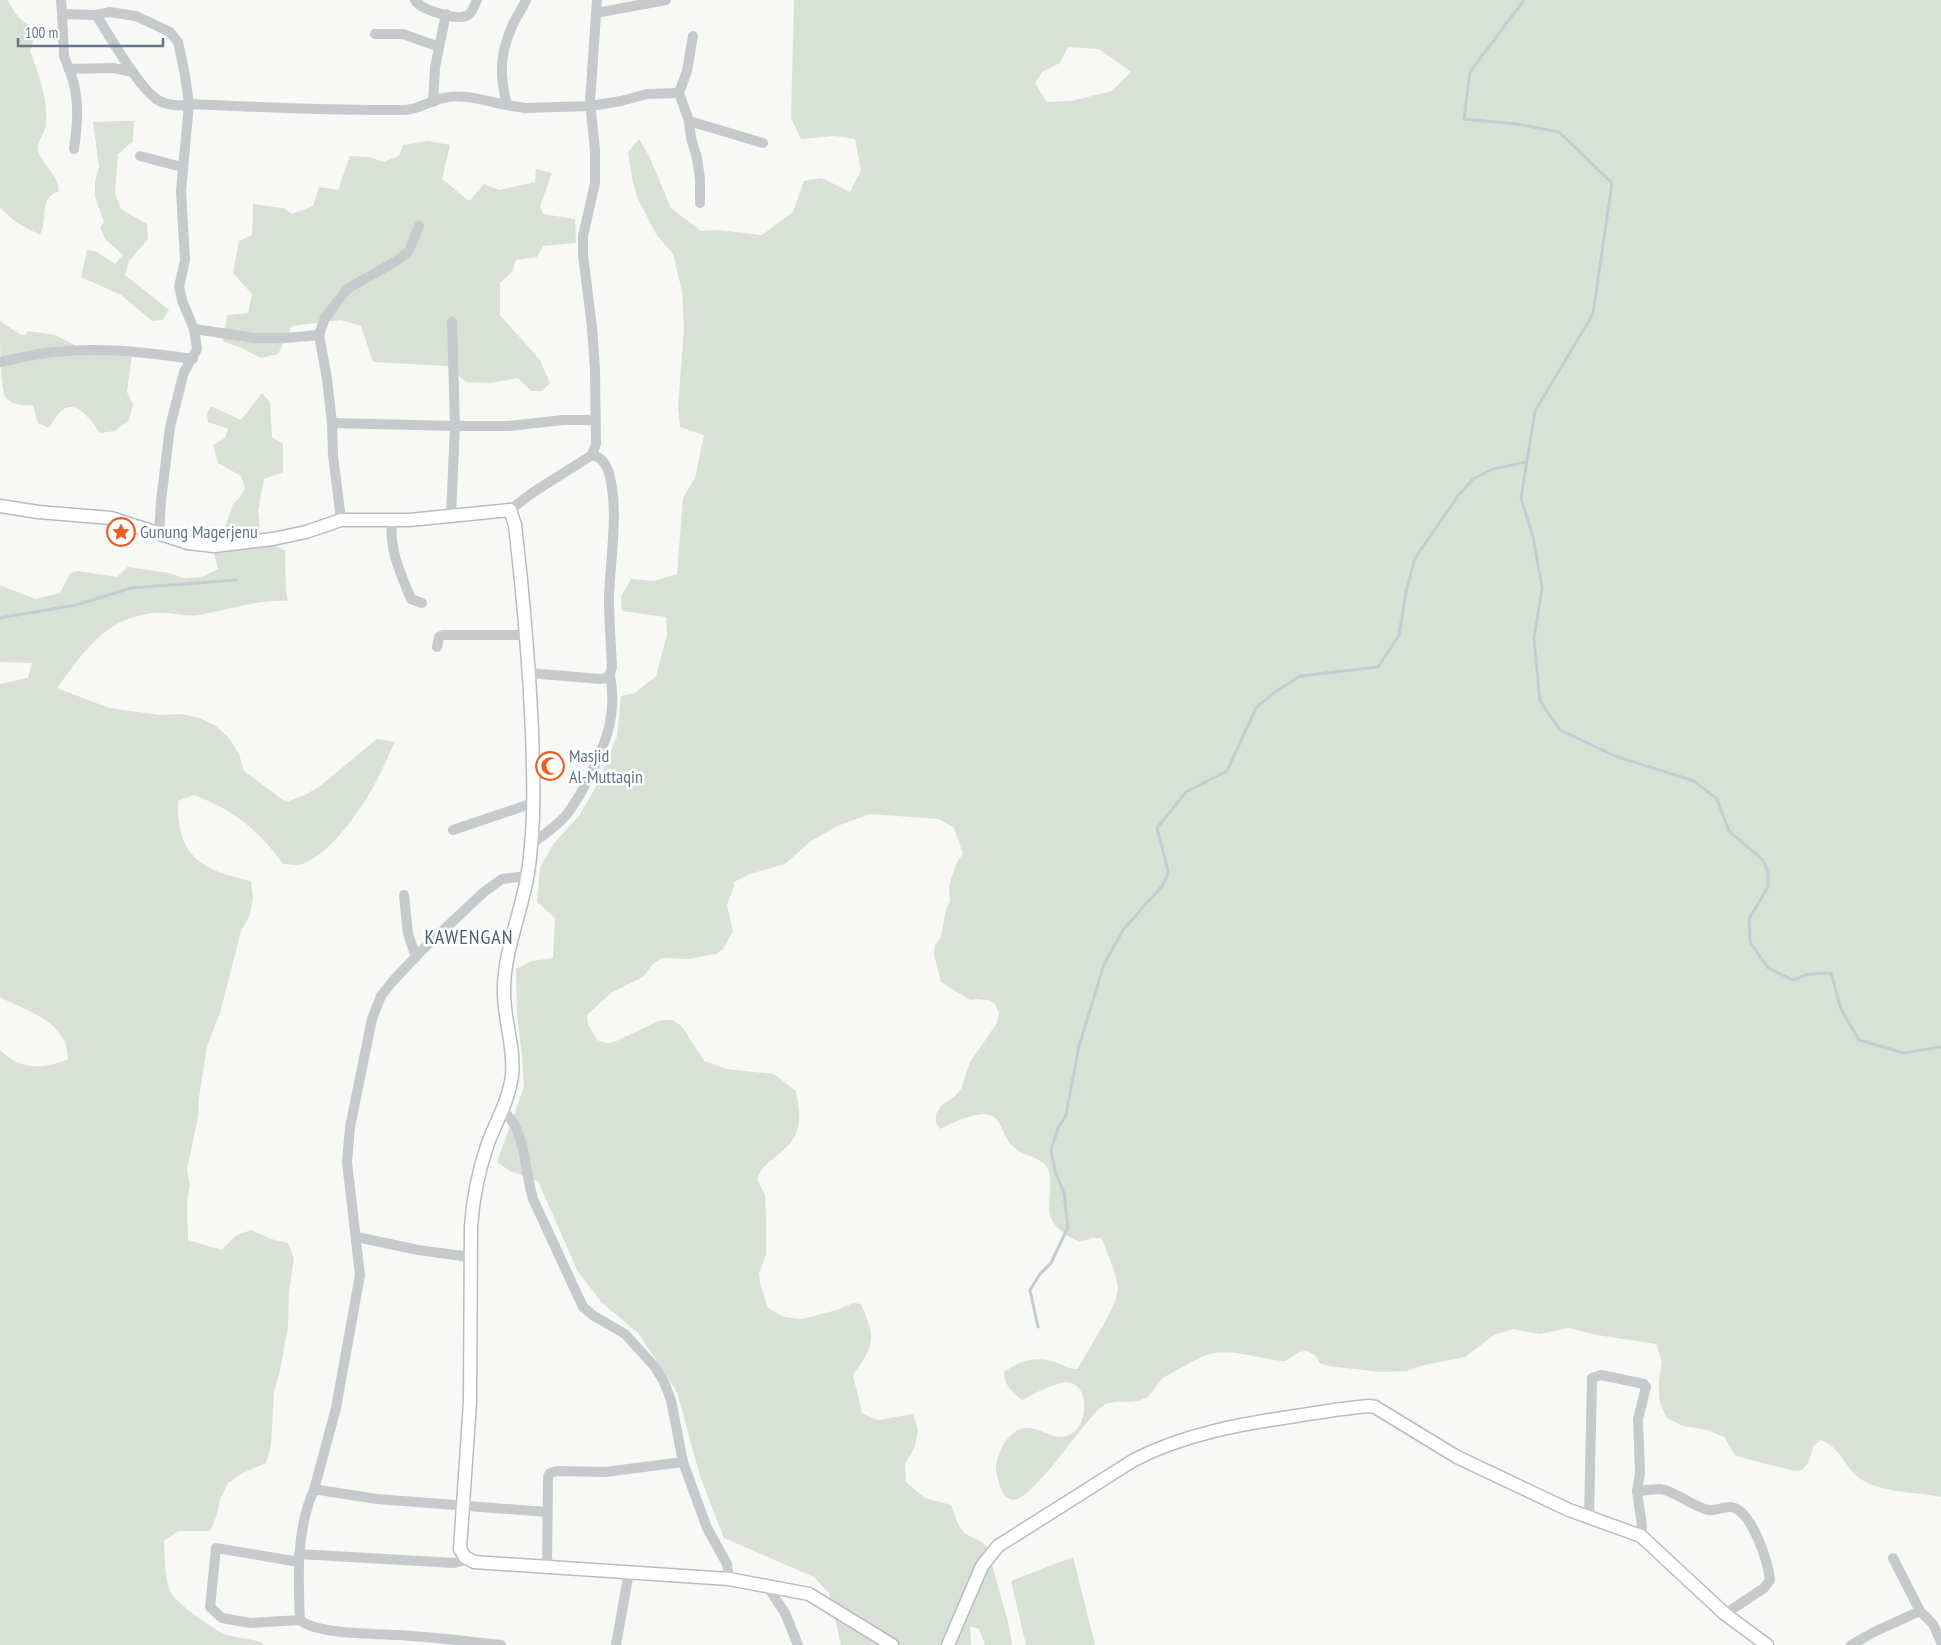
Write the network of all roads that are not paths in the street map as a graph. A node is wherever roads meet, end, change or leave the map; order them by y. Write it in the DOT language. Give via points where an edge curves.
graph roads {
  1 [pos="61,0"];
  2 [pos="416,0"];
  3 [pos="477,0"];
  4 [pos="526,0"];
  5 [pos="597,0"];
  6 [pos="666,0"];
  7 [pos="596,13"];
  8 [pos="62,14"];
  9 [pos="96,14"];
  10 [pos="446,14"];
  11 [pos="375,34"];
  12 [pos="694,36"];
  13 [pos="439,47"];
  14 [pos="69,69"];
  15 [pos="133,72"];
  16 [pos="679,93"];
  17 [pos="432,102"];
  18 [pos="189,104"];
  19 [pos="507,105"];
  20 [pos="591,106"];
  21 [pos="689,121"];
  22 [pos="763,143"];
  23 [pos="74,149"];
  24 [pos="140,156"];
  25 [pos="182,167"];
  26 [pos="700,202"];
  27 [pos="419,226"];
  28 [pos="452,322"];
  29 [pos="194,329"];
  30 [pos="319,335"];
  31 [pos="193,359"];
  32 [pos="0,362"];
  33 [pos="595,420"];
  34 [pos="332,423"];
  35 [pos="455,426"];
  36 [pos="592,455"];
  37 [pos="0,506"];
  38 [pos="510,510"];
  39 [pos="451,516"];
  40 [pos="341,520"];
  41 [pos="392,520"];
  42 [pos="159,533"];
  43 [pos="422,603"];
  44 [pos="526,635"];
  45 [pos="437,647"];
  46 [pos="529,673"];
  47 [pos="610,674"];
  48 [pos="533,803"];
  49 [pos="453,830"];
  50 [pos="531,844"];
  51 [pos="527,876"];
  52 [pos="404,895"];
  53 [pos="416,957"];
  54 [pos="503,1110"];
  55 [pos="357,1237"];
  56 [pos="470,1257"];
  57 [pos="683,1462"];
  58 [pos="314,1490"];
  59 [pos="1637,1491"];
  60 [pos="462,1505"];
  61 [pos="547,1512"];
  62 [pos="1589,1518"];
  63 [pos="1641,1536"];
  64 [pos="465,1557"];
  65 [pos="299,1558"];
  66 [pos="1893,1558"];
  67 [pos="547,1568"];
  68 [pos="629,1572"];
  69 [pos="728,1579"];
  70 [pos="767,1586"];
  71 [pos="1920,1611"];
  72 [pos="1725,1614"];
  73 [pos="300,1620"];
  74 [pos="1941,1642"];
  75 [pos="501,1645"];
  76 [pos="616,1645"];
  77 [pos="798,1645"];
  78 [pos="892,1645"];
  79 [pos="948,1645"];
  80 [pos="1767,1645"];
  81 [pos="1850,1645"];
  1 -- 8 [label="street"];
  2 -- 10 [label="street" via="422,8"];
  3 -- 10 [label="street" via="467,16"];
  4 -- 19 [label="street" via="502,52 501,70"];
  5 -- 7 [label="street"];
  6 -- 7 [label="street"];
  7 -- 20 [label="street"];
  8 -- 9 [label="street"];
  8 -- 14 [label="street" via="64,56"];
  9 -- 15 [label="street"];
  9 -- 18 [label="street" via="109,12 136,16 170,32 178,42"];
  10 -- 13 [label="street"];
  11 -- 13 [label="street" via="403,34"];
  12 -- 16 [label="street"];
  13 -- 17 [label="street"];
  14 -- 15 [label="street" via="113,68"];
  14 -- 23 [label="street" via="77,96"];
  15 -- 18 [label="street" via="159,101 183,106"];
  16 -- 20 [label="street" via="647,94"];
  16 -- 21 [label="street"];
  17 -- 18 [label="street" via="412,109 355,111"];
  17 -- 19 [label="street" via="464,96"];
  18 -- 25 [label="street"];
  19 -- 20 [label="street" via="525,108"];
  20 -- 33 [label="street" via="595,183 583,236 583,255 592,327"];
  21 -- 22 [label="street"];
  21 -- 26 [label="street" via="690,138 697,158"];
  24 -- 25 [label="street"];
  25 -- 29 [label="street" via="185,260 179,287 182,303"];
  27 -- 30 [label="street" via="409,251 346,289 328,313"];
  28 -- 35 [label="street"];
  29 -- 30 [label="street" via="255,338"];
  29 -- 31 [label="street" via="198,349"];
  30 -- 34 [label="street"];
  31 -- 32 [label="street" via="94,350 48,353"];
  31 -- 42 [label="street" via="184,372 170,427"];
  33 -- 35 [label="street"];
  33 -- 36 [label="street" via="596,444"];
  34 -- 35 [label="street"];
  34 -- 40 [label="street" via="332,455"];
  35 -- 39 [label="street"];
  36 -- 38 [label="street"];
  36 -- 47 [label="street" via="606,465 613,499"];
  37 -- 42 [label="main road" via="110,518"];
  38 -- 39 [label="main road"];
  38 -- 44 [label="main road" via="515,524"];
  39 -- 41 [label="main road"];
  40 -- 41 [label="main road"];
  40 -- 42 [label="main road" via="306,532 245,544 214,546 188,543"];
  41 -- 43 [label="street" via="393,553 398,569 411,599"];
  44 -- 45 [label="street" via="443,635 439,637"];
  44 -- 46 [label="main road"];
  46 -- 47 [label="street" via="601,679"];
  46 -- 48 [label="main road"];
  47 -- 50 [label="street" via="612,718 607,738 583,791 552,829"];
  48 -- 49 [label="street"];
  48 -- 50 [label="main road"];
  50 -- 51 [label="main road"];
  51 -- 53 [label="street" via="508,877 497,882"];
  51 -- 54 [label="main road" via="505,968 512,1074"];
  52 -- 53 [label="street" via="408,934"];
  53 -- 55 [label="street" via="381,996 362,1062 347,1162"];
  54 -- 56 [label="main road" via="475,1185"];
  54 -- 57 [label="street" via="520,1138 533,1199 584,1307 625,1334 656,1367 664,1382 671,1400"];
  55 -- 56 [label="street"];
  55 -- 58 [label="street" via="360,1275 336,1408"];
  56 -- 60 [label="main road" via="470,1402"];
  57 -- 61 [label="street" via="605,1472 550,1473"];
  57 -- 69 [label="street" via="707,1528 727,1564"];
  58 -- 60 [label="street" via="377,1499"];
  58 -- 65 [label="street" via="308,1502"];
  59 -- 62 [label="street" via="1640,1472 1638,1419 1645,1385 1596,1376 1592,1378"];
  59 -- 63 [label="street"];
  59 -- 72 [label="street" via="1658,1489 1708,1510 1732,1507 1750,1523 1770,1580 1764,1588"];
  60 -- 61 [label="street"];
  60 -- 64 [label="main road" via="460,1549"];
  61 -- 67 [label="street"];
  62 -- 63 [label="main road"];
  62 -- 79 [label="main road" via="1457,1457 1375,1407 1354,1407 1246,1423 1151,1451 998,1546 982,1566"];
  63 -- 72 [label="main road"];
  64 -- 65 [label="street" via="454,1564"];
  64 -- 67 [label="main road" via="474,1562"];
  65 -- 73 [label="street"];
  65 -- 73 [label="street" via="216,1548 210,1607 222,1618 250,1623"];
  66 -- 71 [label="street"];
  67 -- 68 [label="main road"];
  68 -- 69 [label="main road"];
  68 -- 76 [label="street"];
  69 -- 70 [label="main road"];
  70 -- 77 [label="street" via="786,1613"];
  70 -- 78 [label="main road" via="812,1595"];
  71 -- 74 [label="street" via="1933,1624"];
  71 -- 81 [label="street"];
  72 -- 80 [label="main road"];
  73 -- 75 [label="street" via="305,1625 322,1628"];
}
